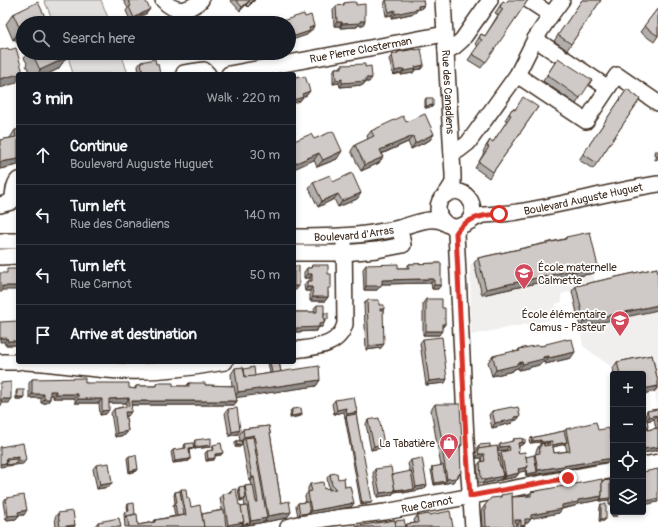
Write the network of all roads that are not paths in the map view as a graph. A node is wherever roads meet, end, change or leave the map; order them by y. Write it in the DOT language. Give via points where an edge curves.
graph roads {
  1 [pos="163,0"];
  2 [pos="201,0"];
  3 [pos="443,0"];
  4 [pos="490,0"];
  5 [pos="528,0"];
  6 [pos="562,0"];
  7 [pos="551,15"];
  8 [pos="445,34"];
  9 [pos="535,39"];
  10 [pos="446,51"];
  11 [pos="191,72"];
  12 [pos="206,72"];
  13 [pos="240,72"];
  14 [pos="517,74"];
  15 [pos="608,88"];
  16 [pos="658,103"];
  17 [pos="452,152"];
  18 [pos="16,182"];
  19 [pos="658,184"];
  20 [pos="454,193"];
  21 [pos="0,205"];
  22 [pos="508,214"];
  23 [pos="406,226"];
  24 [pos="455,226"];
  25 [pos="344,236"];
  26 [pos="296,238"];
  27 [pos="0,241"];
  28 [pos="16,241"];
  29 [pos="296,253"];
  30 [pos="344,253"];
  31 [pos="16,256"];
  32 [pos="0,257"];
  33 [pos="296,350"];
  34 [pos="0,362"];
  35 [pos="16,362"];
  36 [pos="57,364"];
  37 [pos="212,364"];
  38 [pos="134,367"];
  39 [pos="658,462"];
  40 [pos="646,464"];
  41 [pos="610,471"];
  42 [pos="470,496"];
  43 [pos="288,527"];
  44 [pos="473,527"];
  1 -- 2 [label="street" via="174,8 188,9"];
  3 -- 8 [label="street, Rue des Canadiens"];
  4 -- 10 [label="street" via="462,40"];
  5 -- 7 [label="street"];
  6 -- 7 [label="street"];
  7 -- 9 [label="street"];
  8 -- 10 [label="street, Rue des Canadiens"];
  8 -- 13 [label="street, Rue Pierre Closterman"];
  9 -- 14 [label="street"];
  9 -- 15 [label="street"];
  10 -- 17 [label="street, Rue des Canadiens"];
  11 -- 12 [label="street"];
  14 -- 15 [label="street" via="586,121"];
  14 -- 17 [label="street" via="468,143"];
  15 -- 16 [label="street" via="617,75"];
  17 -- 20 [label="street, Rue des Canadiens"];
  18 -- 21 [label="street" via="11,202"];
  19 -- 22 [label="street, Boulevard Auguste Huguet"];
  20 -- 22 [label="street, Boulevard Auguste Huguet" via="479,206"];
  20 -- 23 [label="street"];
  20 -- 24 [label="street" via="439,204 438,212 441,219"];
  20 -- 24 [label="street" via="472,202 473,209 471,217"];
  22 -- 24 [label="street, Boulevard Auguste Huguet" via="482,216"];
  23 -- 24 [label="street, Boulevard d'Arras" via="426,220"];
  23 -- 25 [label="street, Boulevard d'Arras"];
  23 -- 30 [label="street" via="403,245"];
  24 -- 42 [label="street"];
  25 -- 26 [label="street, Boulevard d'Arras"];
  25 -- 30 [label="street"];
  27 -- 28 [label="street"];
  29 -- 30 [label="street"];
  30 -- 33 [label="street" via="343,331 332,342"];
  31 -- 32 [label="street"];
  34 -- 35 [label="street"];
  36 -- 38 [label="street" via="110,370"];
  37 -- 38 [label="street" via="172,370"];
  39 -- 40 [label="street"];
  41 -- 42 [label="street, Rue Carnot"];
  42 -- 43 [label="street, Rue Carnot" via="377,513 322,519"];
  42 -- 44 [label="street"];
}
